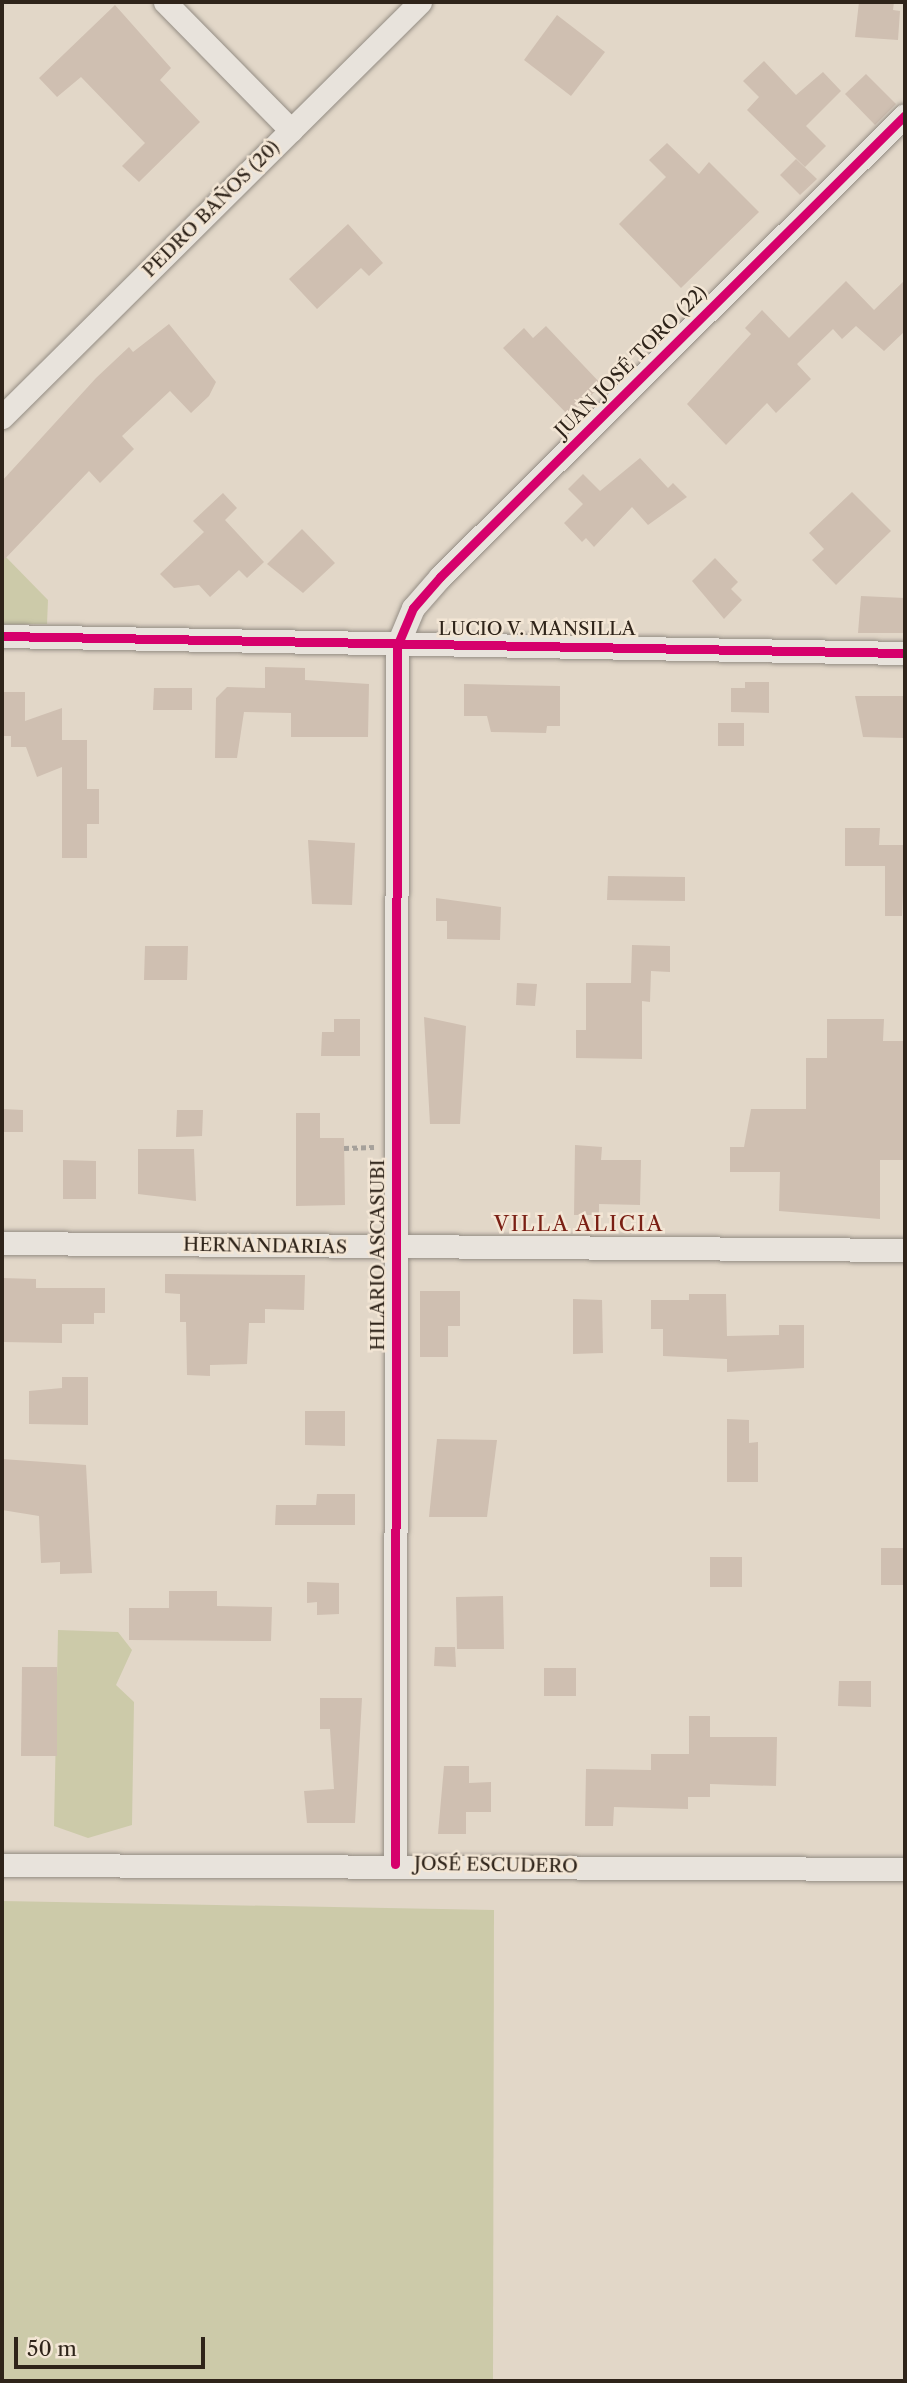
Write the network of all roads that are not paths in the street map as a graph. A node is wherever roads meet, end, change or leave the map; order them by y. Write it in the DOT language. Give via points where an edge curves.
graph roads {
  1 [pos="165,2"];
  2 [pos="420,2"];
  3 [pos="905,115"];
  4 [pos="291,130"];
  5 [pos="2,416"];
  6 [pos="2,636"];
  7 [pos="397,646"];
  8 [pos="905,653"];
  9 [pos="2,1243"];
  10 [pos="396,1247"];
  11 [pos="905,1250"];
  12 [pos="395,1864"];
  13 [pos="2,1865"];
  14 [pos="905,1869"];
  1 -- 4 [label="street"];
  2 -- 4 [label="street, PEDRO BAÑOS (20)"];
  3 -- 7 [label="street, JUAN JOSÉ TORO (22)" via="440,576 413,608"];
  4 -- 5 [label="street, PEDRO BAÑOS (20)"];
  6 -- 7 [label="street, LUCIO V. MANSILLA"];
  7 -- 8 [label="street, LUCIO V. MANSILLA"];
  7 -- 10 [label="street, HILARIO ASCASUBI"];
  9 -- 10 [label="street, HERNANDARIAS"];
  10 -- 11 [label="street, HERNANDARIAS"];
  10 -- 12 [label="street, HILARIO ASCASUBI"];
  12 -- 13 [label="street, JOSÉ ESCUDERO"];
  12 -- 14 [label="street, JOSÉ ESCUDERO"];
}
